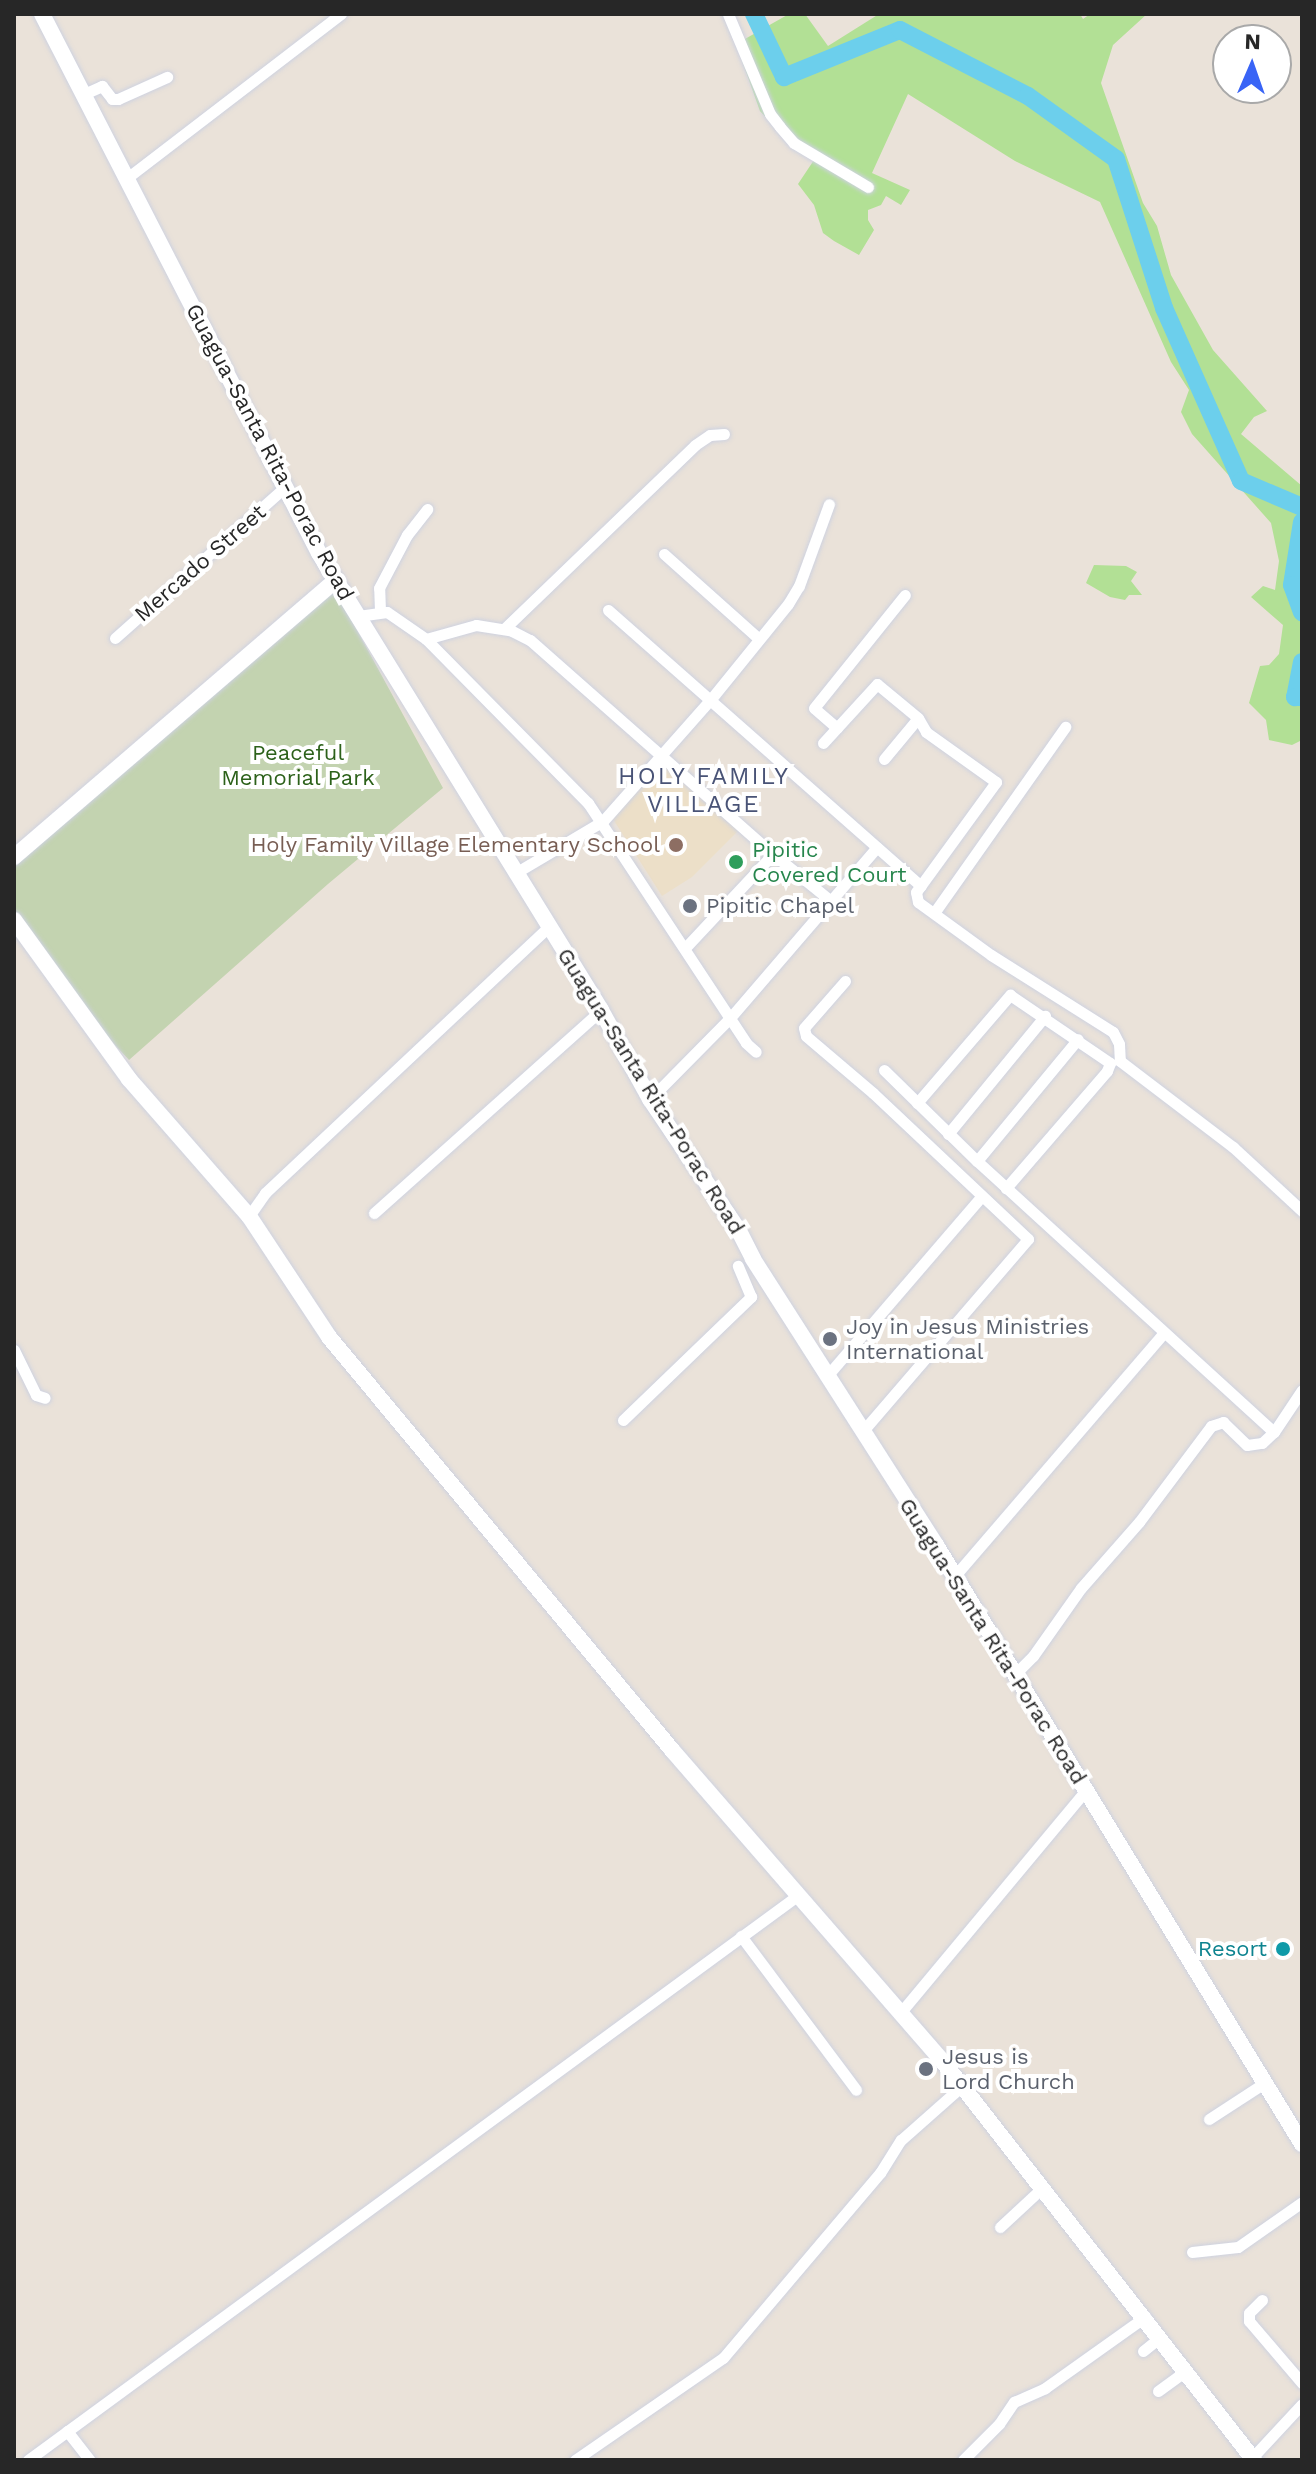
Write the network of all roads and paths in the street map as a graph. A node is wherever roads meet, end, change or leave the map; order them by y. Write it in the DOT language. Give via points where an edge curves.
graph roads {
  1 [pos="42,14"];
  2 [pos="341,14"];
  3 [pos="728,14"];
  4 [pos="167,77"];
  5 [pos="84,94"];
  6 [pos="127,178"];
  7 [pos="868,187"];
  8 [pos="724,434"];
  9 [pos="285,487"];
  10 [pos="829,504"];
  11 [pos="427,509"];
  12 [pos="664,554"];
  13 [pos="336,580"];
  14 [pos="905,595"];
  15 [pos="608,610"];
  16 [pos="380,611"];
  17 [pos="358,616"];
  18 [pos="504,629"];
  19 [pos="115,638"];
  20 [pos="426,639"];
  21 [pos="759,639"];
  22 [pos="711,699"];
  23 [pos="918,718"];
  24 [pos="1065,727"];
  25 [pos="837,728"];
  26 [pos="823,743"];
  27 [pos="661,756"];
  28 [pos="884,759"];
  29 [pos="603,821"];
  30 [pos="877,847"];
  31 [pos="773,854"];
  32 [pos="14,857"];
  33 [pos="517,872"];
  34 [pos="921,886"];
  35 [pos="831,901"];
  36 [pos="934,913"];
  37 [pos="14,920"];
  38 [pos="548,927"];
  39 [pos="685,948"];
  40 [pos="845,981"];
  41 [pos="601,1010"];
  42 [pos="1045,1016"];
  43 [pos="730,1018"];
  44 [pos="1078,1039"];
  45 [pos="756,1052"];
  46 [pos="884,1070"];
  47 [pos="650,1099"];
  48 [pos="917,1103"];
  49 [pos="948,1134"];
  50 [pos="977,1161"];
  51 [pos="1006,1188"];
  52 [pos="981,1197"];
  53 [pos="1302,1211"];
  54 [pos="374,1213"];
  55 [pos="249,1216"];
  56 [pos="738,1266"];
  57 [pos="1164,1333"];
  58 [pos="14,1350"];
  59 [pos="827,1376"];
  60 [pos="1302,1390"];
  61 [pos="45,1398"];
  62 [pos="1298,1403"];
  63 [pos="623,1420"];
  64 [pos="862,1432"];
  65 [pos="1274,1432"];
  66 [pos="953,1578"];
  67 [pos="1013,1676"];
  68 [pos="1086,1790"];
  69 [pos="797,1896"];
  70 [pos="741,1936"];
  71 [pos="901,2012"];
  72 [pos="1266,2082"];
  73 [pos="962,2086"];
  74 [pos="856,2090"];
  75 [pos="1209,2119"];
  76 [pos="1302,2144"];
  77 [pos="1040,2190"];
  78 [pos="1302,2202"];
  79 [pos="1000,2227"];
  80 [pos="1192,2252"];
  81 [pos="1262,2300"];
  82 [pos="1145,2317"];
  83 [pos="1160,2337"];
  84 [pos="1143,2351"];
  85 [pos="1186,2371"];
  86 [pos="1302,2383"];
  87 [pos="1158,2391"];
  88 [pos="1302,2404"];
  89 [pos="67,2431"];
  90 [pos="1252,2459"];
  91 [pos="28,2460"];
  92 [pos="90,2460"];
  93 [pos="575,2460"];
  94 [pos="963,2460"];
  1 -- 5 [label="main road, Guagua-Santa Rita-Porac Road"];
  2 -- 6 [label="street"];
  3 -- 7 [label="street" via="780,127 794,143"];
  4 -- 5 [label="street" via="115,100 102,86"];
  5 -- 6 [label="main road, Guagua-Santa Rita-Porac Road"];
  6 -- 9 [label="main road, Guagua-Santa Rita-Porac Road"];
  8 -- 18 [label="street" via="710,435 695,445"];
  9 -- 13 [label="main road, Guagua-Santa Rita-Porac Road"];
  9 -- 19 [label="street, Mercado Street"];
  10 -- 21 [label="street" via="799,586"];
  11 -- 16 [label="street" via="384,577"];
  12 -- 21 [label="street"];
  13 -- 17 [label="main road, Guagua-Santa Rita-Porac Road"];
  13 -- 32 [label="main road"];
  14 -- 25 [label="street" via="814,708"];
  15 -- 22 [label="street"];
  16 -- 17 [label="street"];
  16 -- 20 [label="street" via="393,614"];
  17 -- 33 [label="main road, Guagua-Santa Rita-Porac Road"];
  18 -- 20 [label="street" via="467,626"];
  18 -- 27 [label="street" via="541,649"];
  20 -- 29 [label="street"];
  21 -- 22 [label="street"];
  22 -- 27 [label="street"];
  22 -- 30 [label="street"];
  23 -- 25 [label="street" via="877,684"];
  23 -- 28 [label="street"];
  23 -- 34 [label="street" via="926,732 996,782"];
  24 -- 36 [label="street"];
  25 -- 26 [label="street"];
  27 -- 29 [label="street"];
  27 -- 31 [label="street"];
  29 -- 33 [label="street"];
  29 -- 39 [label="street"];
  30 -- 34 [label="street"];
  30 -- 35 [label="street"];
  31 -- 35 [label="street"];
  31 -- 39 [label="street"];
  33 -- 38 [label="main road, Guagua-Santa Rita-Porac Road"];
  34 -- 36 [label="street" via="915,896"];
  35 -- 43 [label="street"];
  36 -- 53 [label="street" via="1113,1032 1120,1061 1233,1147"];
  37 -- 55 [label="main road" via="129,1079"];
  38 -- 41 [label="main road, Guagua-Santa Rita-Porac Road"];
  38 -- 55 [label="street" via="265,1193"];
  39 -- 43 [label="street"];
  40 -- 52 [label="street" via="803,1032"];
  41 -- 47 [label="main road, Guagua-Santa Rita-Porac Road"];
  41 -- 54 [label="street"];
  42 -- 44 [label="street"];
  42 -- 48 [label="street" via="1014,996 1006,997"];
  42 -- 49 [label="street"];
  43 -- 45 [label="street"];
  43 -- 47 [label="street"];
  44 -- 50 [label="street"];
  44 -- 51 [label="street" via="1110,1067"];
  46 -- 48 [label="street"];
  47 -- 59 [label="main road, Guagua-Santa Rita-Porac Road"];
  48 -- 49 [label="street"];
  49 -- 50 [label="street"];
  50 -- 51 [label="street"];
  51 -- 57 [label="street"];
  52 -- 59 [label="street"];
  52 -- 64 [label="street" via="1028,1239"];
  55 -- 69 [label="main road" via="329,1337"];
  56 -- 63 [label="street" via="751,1297"];
  57 -- 65 [label="street"];
  57 -- 66 [label="street"];
  58 -- 61 [label="street" via="36,1395"];
  59 -- 64 [label="main road, Guagua-Santa Rita-Porac Road"];
  60 -- 62 [label="street"];
  62 -- 65 [label="street"];
  64 -- 66 [label="main road, Guagua-Santa Rita-Porac Road"];
  65 -- 67 [label="street" via="1262,1443 1247,1445 1223,1422 1211,1426"];
  66 -- 67 [label="main road, Guagua-Santa Rita-Porac Road"];
  67 -- 68 [label="main road, Guagua-Santa Rita-Porac Road"];
  68 -- 71 [label="street"];
  68 -- 72 [label="main road, Guagua-Santa Rita-Porac Road"];
  69 -- 70 [label="street"];
  69 -- 71 [label="main road"];
  70 -- 74 [label="street"];
  70 -- 89 [label="street"];
  71 -- 73 [label="main road"];
  72 -- 75 [label="street"];
  72 -- 76 [label="main road, Guagua-Santa Rita-Porac Road"];
  73 -- 77 [label="main road"];
  73 -- 93 [label="street" via="901,2140 880,2173 723,2358"];
  77 -- 79 [label="street"];
  77 -- 82 [label="main road"];
  78 -- 80 [label="street" via="1238,2247"];
  81 -- 86 [label="street" via="1249,2313 1249,2321"];
  82 -- 83 [label="main road"];
  82 -- 94 [label="street" via="1045,2388 1014,2402"];
  83 -- 84 [label="street"];
  83 -- 85 [label="main road"];
  85 -- 87 [label="street"];
  85 -- 90 [label="main road"];
  88 -- 90 [label="street"];
  89 -- 91 [label="street"];
  89 -- 92 [label="street"];
}
